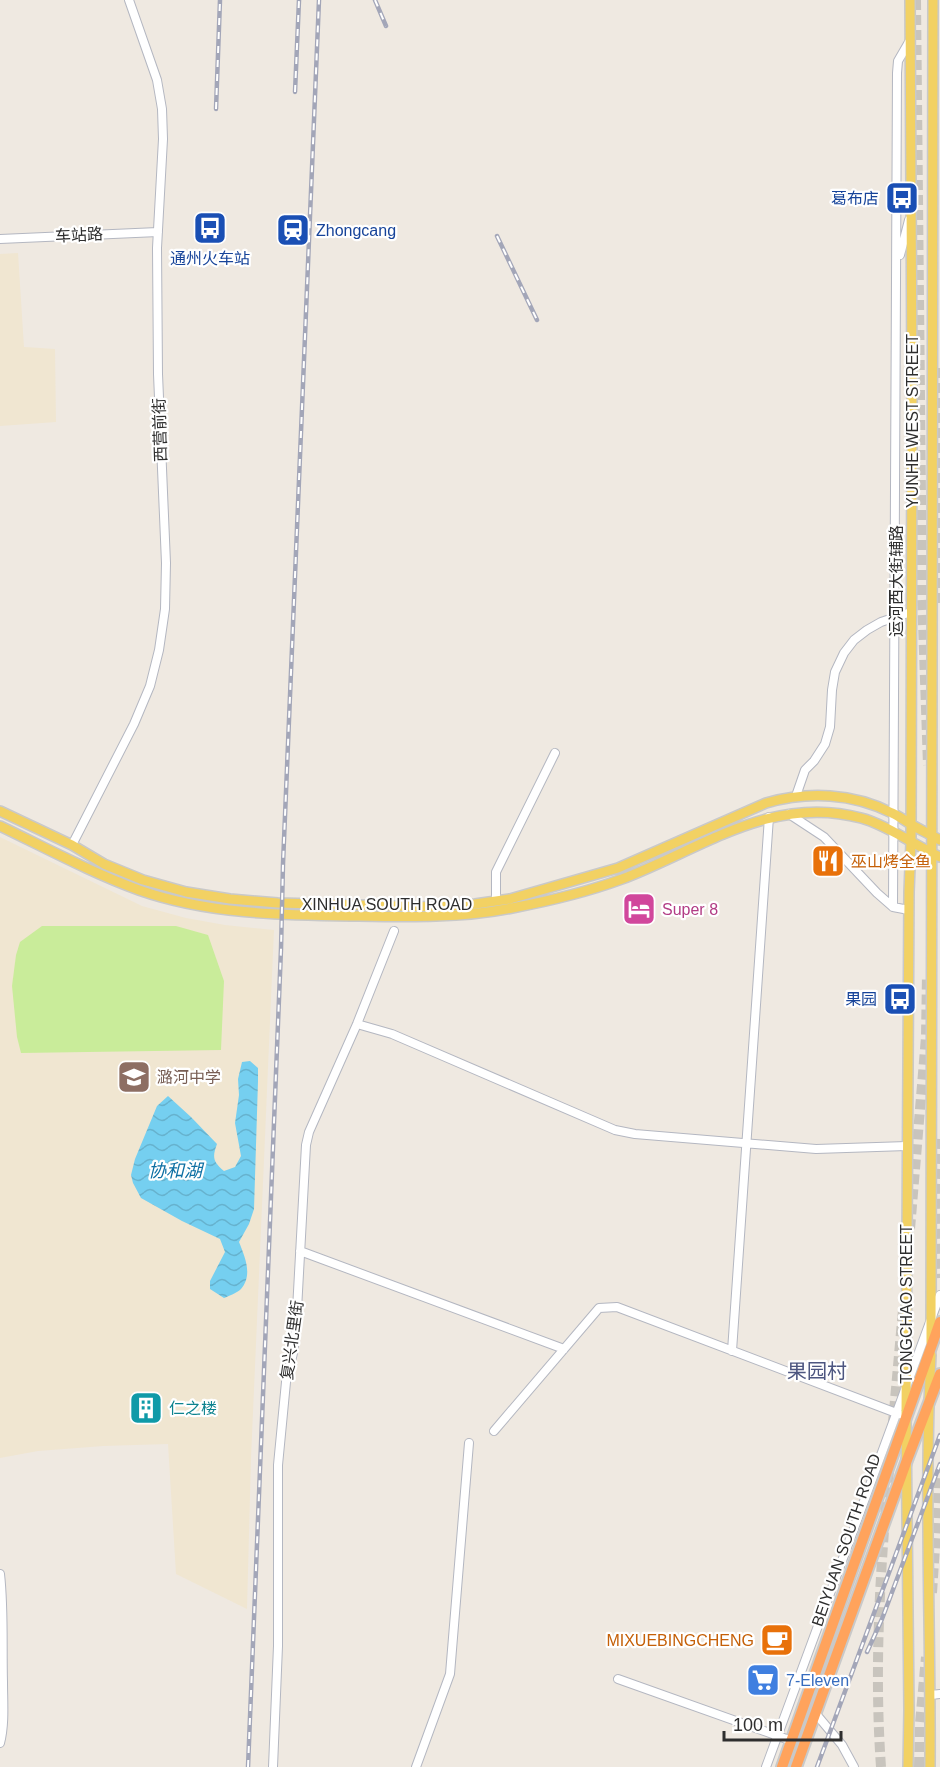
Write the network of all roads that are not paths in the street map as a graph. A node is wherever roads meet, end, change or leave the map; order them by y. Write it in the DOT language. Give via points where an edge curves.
graph roads {
  1 [pos="129,0"];
  2 [pos="910,0"];
  3 [pos="933,0"];
  4 [pos="909,42"];
  5 [pos="936,73"];
  6 [pos="911,209"];
  7 [pos="158,232"];
  8 [pos="0,239"];
  9 [pos="897,269"];
  10 [pos="911,612"];
  11 [pos="895,617"];
  12 [pos="940,671"];
  13 [pos="932,678"];
  14 [pos="555,753"];
  15 [pos="796,796"];
  16 [pos="0,811"];
  17 [pos="788,813"];
  18 [pos="894,813"];
  19 [pos="769,817"];
  20 [pos="911,825"];
  21 [pos="0,826"];
  22 [pos="894,832"];
  23 [pos="936,838"];
  24 [pos="911,842"];
  25 [pos="72,845"];
  26 [pos="936,855"];
  27 [pos="496,901"];
  28 [pos="893,907"];
  29 [pos="909,910"];
  30 [pos="394,931"];
  31 [pos="357,1024"];
  32 [pos="746,1143"];
  33 [pos="907,1146"];
  34 [pos="300,1251"];
  35 [pos="940,1296"];
  36 [pos="936,1320"];
  37 [pos="931,1346"];
  38 [pos="564,1348"];
  39 [pos="732,1351"];
  40 [pos="940,1374"];
  41 [pos="906,1386"];
  42 [pos="940,1390"];
  43 [pos="928,1407"];
  44 [pos="901,1414"];
  45 [pos="494,1431"];
  46 [pos="470,1443"];
  47 [pos="907,1460"];
  48 [pos="0,1574"];
  49 [pos="618,1679"];
  50 [pos="935,1695"];
  51 [pos="816,1714"];
  52 [pos="777,1736"];
  53 [pos="792,1741"];
  54 [pos="0,1743"];
  55 [pos="273,1767"];
  56 [pos="416,1767"];
  57 [pos="766,1767"];
  58 [pos="782,1767"];
  59 [pos="796,1767"];
  60 [pos="854,1767"];
  61 [pos="908,1767"];
  62 [pos="930,1767"];
  1 -- 7 [label="street, 西营前街" via="157,80 162,109"];
  2 -- 4 [label="main road, YUNHE WEST STREET"];
  3 -- 5 [label="main road, YUNHE WEST STREET"];
  4 -- 6 [label="main road, YUNHE WEST STREET"];
  4 -- 9 [label="street, 运河西大街辅路" via="898,61 897,73"];
  5 -- 13 [label="main road, YUNHE WEST STREET"];
  6 -- 9 [label="street"];
  6 -- 10 [label="main road, YUNHE WEST STREET"];
  7 -- 8 [label="street, 车站路"];
  7 -- 25 [label="street, 西营前街" via="165,609 150,686"];
  9 -- 11 [label="street, 运河西大街辅路"];
  10 -- 11 [label="street"];
  10 -- 20 [label="main road, YUNHE WEST STREET"];
  11 -- 15 [label="street" via="867,630 844,653 833,681 825,744 805,770"];
  11 -- 18 [label="street, 运河西大街辅路"];
  12 -- 13 [label="main road"];
  13 -- 23 [label="main road, YUNHE WEST STREET"];
  14 -- 27 [label="street" via="496,872"];
  15 -- 18 [label="main road, XINHUA SOUTH ROAD" via="846,797"];
  15 -- 27 [label="main road, XINHUA SOUTH ROAD" via="766,803 618,868"];
  16 -- 25 [label="main road, XINHUA SOUTH ROAD"];
  17 -- 19 [label="main road, XINHUA SOUTH ROAD"];
  17 -- 22 [label="main road, XINHUA SOUTH ROAD" via="842,814 864,818"];
  17 -- 28 [label="street" via="824,837"];
  18 -- 20 [label="main road, XINHUA SOUTH ROAD"];
  18 -- 22 [label="street, 运河西大街辅路"];
  19 -- 21 [label="main road, XINHUA SOUTH ROAD" via="621,879 512,909 436,916 278,914 184,902 140,890"];
  19 -- 32 [label="street"];
  20 -- 23 [label="main road, XINHUA SOUTH ROAD"];
  20 -- 24 [label="main road, YUNHE WEST STREET"];
  22 -- 24 [label="main road, XINHUA SOUTH ROAD"];
  22 -- 28 [label="street, 运河西大街辅路"];
  23 -- 26 [label="main road, TONGCHAO STREET"];
  24 -- 26 [label="main road, XINHUA SOUTH ROAD"];
  24 -- 29 [label="main road, TONGCHAO STREET"];
  25 -- 27 [label="main road, XINHUA SOUTH ROAD" via="143,880 230,899 381,907"];
  26 -- 36 [label="main road, TONGCHAO STREET"];
  28 -- 29 [label="street"];
  29 -- 33 [label="main road, TONGCHAO STREET"];
  30 -- 31 [label="street, 复兴北里街"];
  31 -- 32 [label="street" via="392,1034 615,1130"];
  31 -- 34 [label="street, 复兴北里街" via="309,1132"];
  32 -- 33 [label="street" via="816,1149"];
  32 -- 39 [label="street"];
  33 -- 41 [label="main road, TONGCHAO STREET"];
  34 -- 38 [label="street"];
  34 -- 55 [label="street, 复兴北里街" via="296,1328 278,1464 278,1646"];
  35 -- 36 [label="street"];
  36 -- 37 [label="highway, BEIYUAN SOUTH ROAD"];
  36 -- 41 [label="street"];
  37 -- 43 [label="main road, TONGCHAO STREET"];
  37 -- 44 [label="highway, BEIYUAN SOUTH ROAD"];
  38 -- 39 [label="street" via="599,1308 617,1306"];
  38 -- 45 [label="street"];
  39 -- 44 [label="street"];
  40 -- 43 [label="highway, BEIYUAN SOUTH ROAD"];
  41 -- 44 [label="main road, TONGCHAO STREET"];
  42 -- 43 [label="street"];
  43 -- 47 [label="highway, BEIYUAN SOUTH ROAD"];
  43 -- 50 [label="main road, TONGCHAO STREET" via="927,1546"];
  44 -- 47 [label="main road, TONGCHAO STREET"];
  44 -- 52 [label="street"];
  44 -- 53 [label="highway, BEIYUAN SOUTH ROAD"];
  46 -- 56 [label="street" via="450,1674"];
  47 -- 51 [label="highway, BEIYUAN SOUTH ROAD"];
  47 -- 61 [label="main road, TONGCHAO STREET"];
  48 -- 54 [label="street"];
  49 -- 52 [label="street"];
  50 -- 62 [label="main road, TONGCHAO STREET"];
  51 -- 59 [label="highway, BEIYUAN SOUTH ROAD"];
  51 -- 60 [label="street" via="842,1745"];
  52 -- 53 [label="street"];
  52 -- 57 [label="street"];
  53 -- 58 [label="highway, BEIYUAN SOUTH ROAD"];
}
